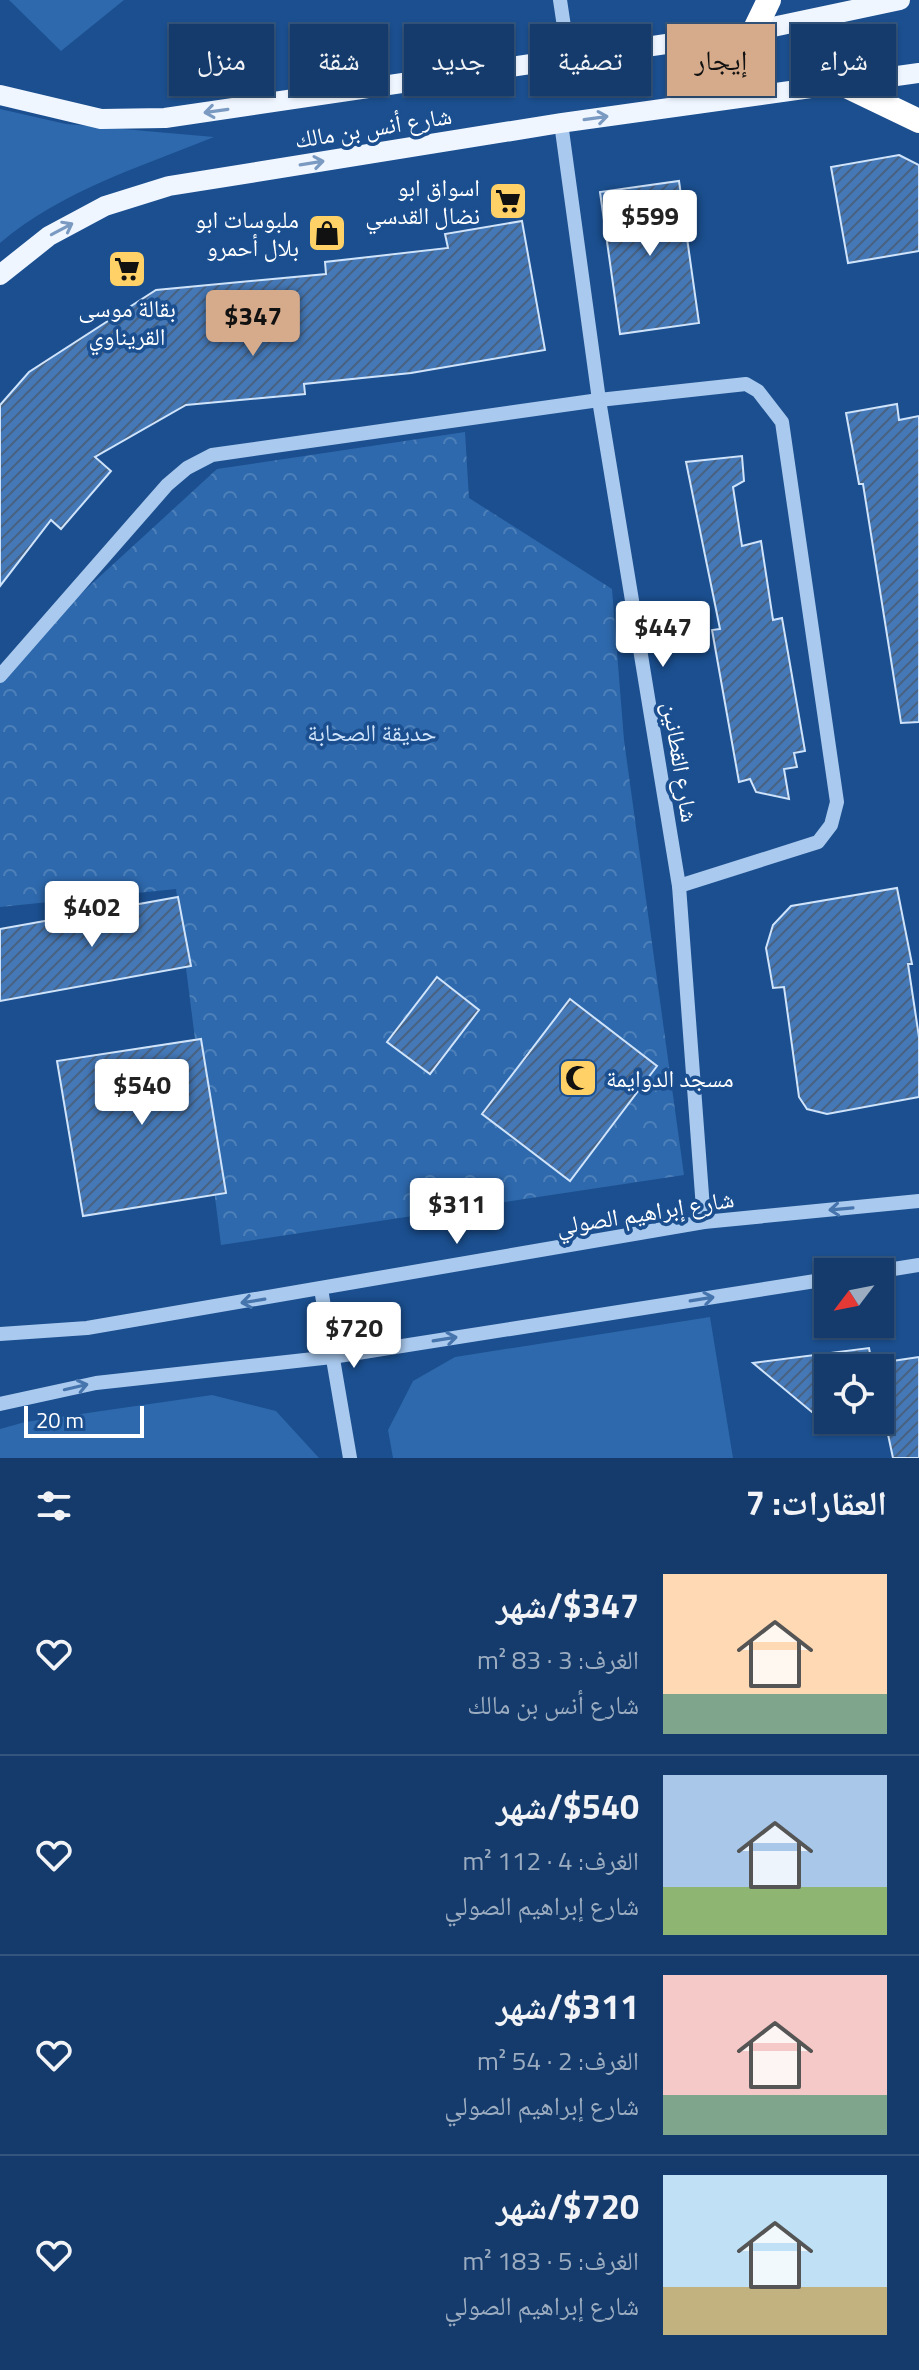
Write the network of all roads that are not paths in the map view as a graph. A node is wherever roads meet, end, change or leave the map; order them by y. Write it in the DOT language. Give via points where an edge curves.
graph roads {
  1 [pos="560,0"];
  2 [pos="769,0"];
  3 [pos="900,0"];
  4 [pos="564,24"];
  5 [pos="757,24"];
  6 [pos="775,27"];
  7 [pos="530,66"];
  8 [pos="919,73"];
  9 [pos="896,77"];
  10 [pos="791,92"];
  11 [pos="0,95"];
  12 [pos="867,96"];
  13 [pos="919,121"];
  14 [pos="561,123"];
  15 [pos="0,275"];
  16 [pos="599,400"];
  17 [pos="0,676"];
  18 [pos="679,886"];
  19 [pos="919,1201"];
  20 [pos="704,1222"];
  21 [pos="919,1265"];
  22 [pos="894,1269"];
  23 [pos="814,1281"];
  24 [pos="321,1289"];
  25 [pos="0,1334"];
  26 [pos="332,1357"];
  27 [pos="0,1404"];
  28 [pos="350,1458"];
  1 -- 4 [label="street"];
  2 -- 5 [label="highway"];
  3 -- 6 [label="main road, شارع أنس بن مالك"];
  7 -- 11 [label="main road, شارع أنس بن مالك, one-way" via="165,118 101,119"];
  8 -- 9 [label="main road, شارع أنس بن مالك"];
  14 -- 10 [label="main road, شارع أنس بن مالك, one-way"];
  12 -- 13 [label="highway"];
  15 -- 14 [label="main road, شارع أنس بن مالك, one-way" via="49,236 105,206 169,186"];
  14 -- 16 [label="street, شارع القطانين"];
  16 -- 17 [label="street" via="212,455 167,485"];
  16 -- 18 [label="street, شارع القطانين"];
  16 -- 18 [label="street" via="746,384 782,422 837,802 831,825 818,842"];
  18 -- 20 [label="street, شارع القطانين"];
  19 -- 20 [label="street, شارع إبراهيم الصولي, one-way"];
  20 -- 24 [label="street, شارع إبراهيم الصولي"];
  21 -- 22 [label="street"];
  26 -- 23 [label="street, one-way"];
  24 -- 25 [label="street, شارع إبراهيم الصولي, one-way" via="87,1328"];
  24 -- 26 [label="street"];
  27 -- 26 [label="street, one-way" via="96,1383"];
  26 -- 28 [label="street"];
}
